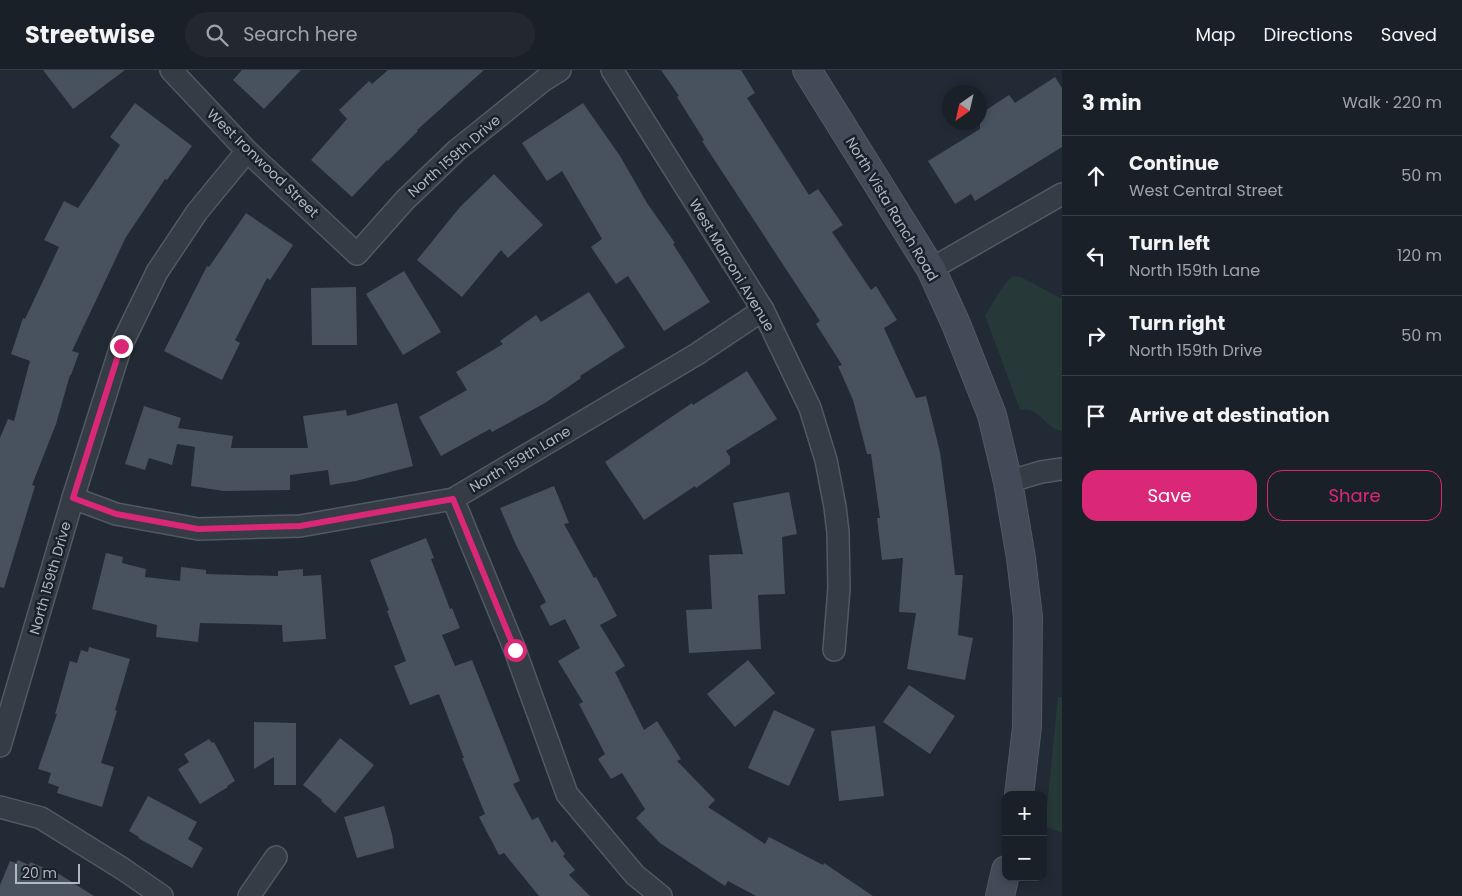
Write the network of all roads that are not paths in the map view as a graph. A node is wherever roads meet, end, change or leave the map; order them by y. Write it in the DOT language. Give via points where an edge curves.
graph roads {
  1 [pos="171,70"];
  2 [pos="560,70"];
  3 [pos="612,70"];
  4 [pos="807,70"];
  5 [pos="247,151"];
  6 [pos="1062,194"];
  7 [pos="357,254"];
  8 [pos="931,269"];
  9 [pos="763,310"];
  10 [pos="1062,469"];
  11 [pos="1008,482"];
  12 [pos="73,498"];
  13 [pos="453,499"];
  14 [pos="834,650"];
  15 [pos="0,746"];
  16 [pos="1020,791"];
  17 [pos="0,807"];
  18 [pos="276,857"];
  19 [pos="1003,881"];
  20 [pos="162,896"];
  21 [pos="249,896"];
  22 [pos="662,896"];
  23 [pos="1000,896"];
  1 -- 5 [label="street, West Ironwood Street"];
  2 -- 7 [label="street, North 159th Drive" via="458,150 404,200"];
  3 -- 9 [label="street, West Marconi Avenue"];
  4 -- 8 [label="street, North Vista Ranch Road"];
  5 -- 7 [label="street, West Ironwood Street"];
  5 -- 12 [label="street, North 159th Drive" via="198,212 157,272 121,346"];
  6 -- 8 [label="street"];
  8 -- 11 [label="street, North Vista Ranch Road" via="992,415"];
  9 -- 13 [label="street, North 159th Lane" via="697,354"];
  9 -- 14 [label="street, West Marconi Avenue" via="810,408 829,476 839,560"];
  10 -- 11 [label="street"];
  11 -- 16 [label="street, North Vista Ranch Road" via="1028,617 1028,727"];
  12 -- 13 [label="street, North 159th Lane" via="116,514 198,529 300,526"];
  12 -- 15 [label="street, North 159th Drive"];
  13 -- 22 [label="street" via="515,650 567,794 635,875"];
  17 -- 20 [label="street" via="41,818"];
  18 -- 21 [label="street"];
  19 -- 23 [label="street"];
}
